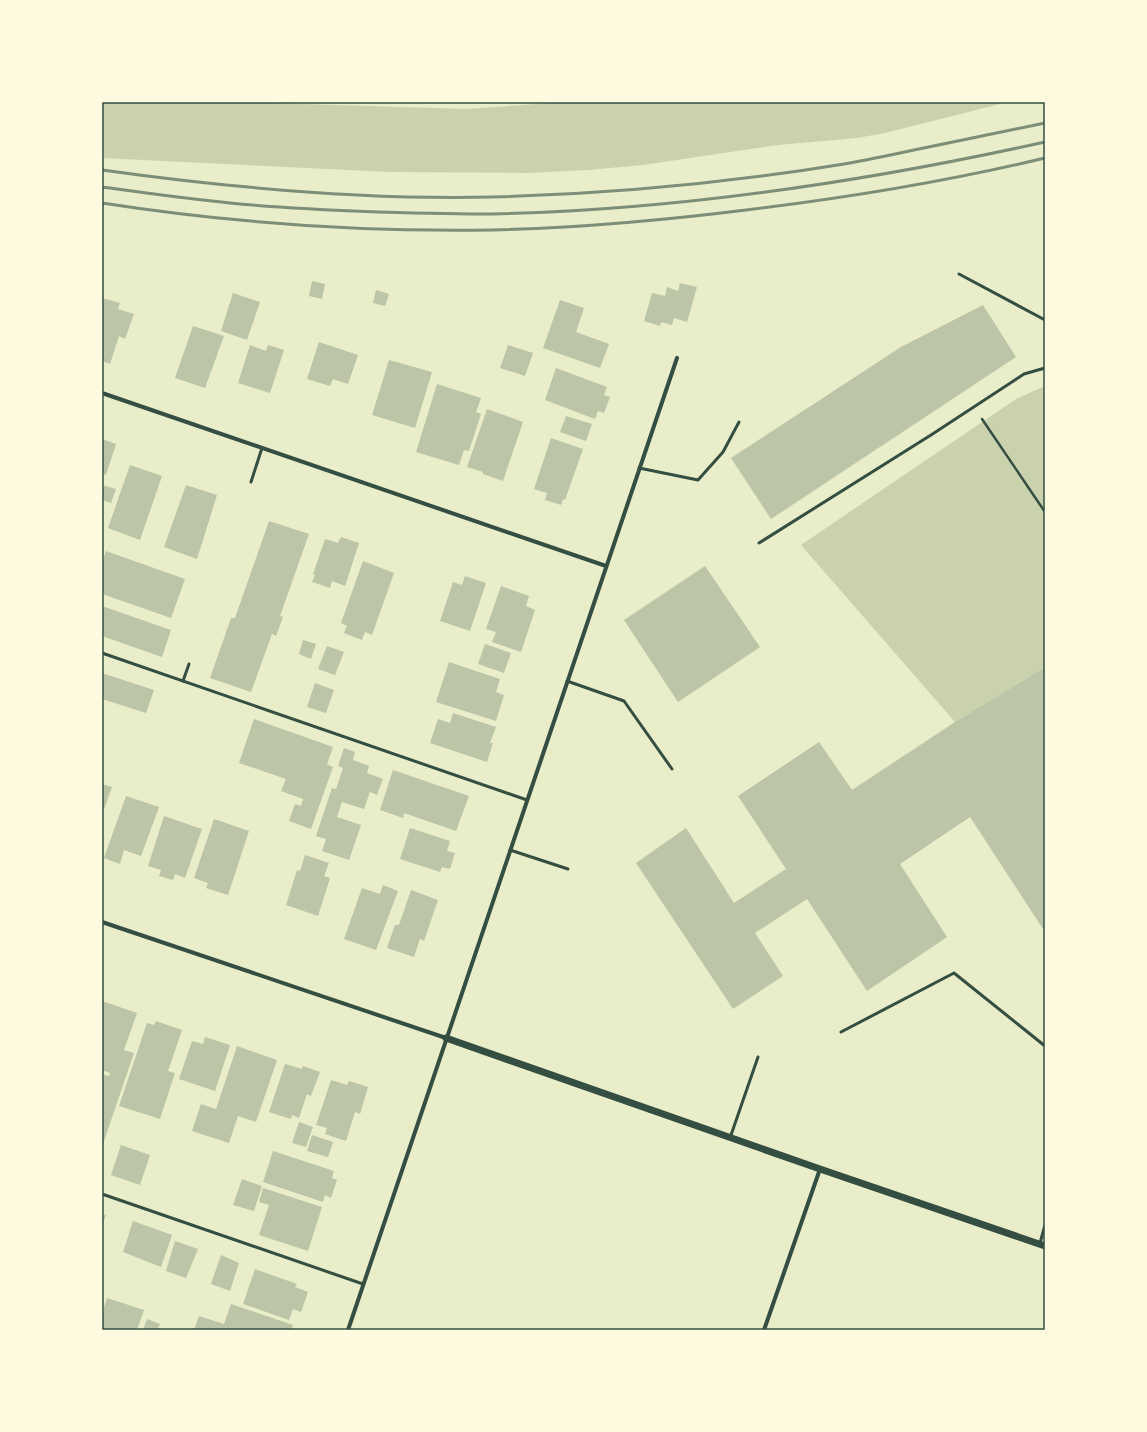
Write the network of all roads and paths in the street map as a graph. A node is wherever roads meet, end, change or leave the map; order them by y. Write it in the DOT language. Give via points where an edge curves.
graph roads {
  1 [pos="959,274"];
  2 [pos="1045,320"];
  3 [pos="677,358"];
  4 [pos="1045,368"];
  5 [pos="102,393"];
  6 [pos="974,407"];
  7 [pos="739,422"];
  8 [pos="262,448"];
  9 [pos="639,468"];
  10 [pos="251,482"];
  11 [pos="1045,512"];
  12 [pos="759,543"];
  13 [pos="606,566"];
  14 [pos="102,653"];
  15 [pos="189,664"];
  16 [pos="183,681"];
  17 [pos="568,681"];
  18 [pos="672,769"];
  19 [pos="527,800"];
  20 [pos="510,850"];
  21 [pos="568,869"];
  22 [pos="102,922"];
  23 [pos="841,1032"];
  24 [pos="446,1038"];
  25 [pos="1045,1046"];
  26 [pos="758,1057"];
  27 [pos="730,1138"];
  28 [pos="820,1169"];
  29 [pos="102,1194"];
  30 [pos="1045,1225"];
  31 [pos="1042,1245"];
  32 [pos="363,1284"];
  33 [pos="348,1330"];
  34 [pos="764,1330"];
  1 -- 2 [label="lane"];
  3 -- 9 [label="street"];
  4 -- 6 [label="lane" via="1024,374"];
  5 -- 8 [label="street"];
  6 -- 11 [label="path"];
  6 -- 12 [label="lane"];
  7 -- 9 [label="lane" via="722,452 698,480"];
  8 -- 10 [label="lane"];
  8 -- 13 [label="street"];
  9 -- 13 [label="street"];
  13 -- 17 [label="street"];
  14 -- 16 [label="lane"];
  15 -- 16 [label="lane"];
  16 -- 19 [label="lane"];
  17 -- 18 [label="lane" via="624,701"];
  17 -- 19 [label="street"];
  19 -- 20 [label="street"];
  20 -- 21 [label="lane"];
  20 -- 24 [label="street"];
  22 -- 24 [label="street"];
  23 -- 25 [label="lane" via="954,973"];
  24 -- 27 [label="street"];
  24 -- 32 [label="street"];
  26 -- 27 [label="lane"];
  27 -- 28 [label="street"];
  28 -- 31 [label="street"];
  28 -- 34 [label="street"];
  29 -- 32 [label="lane"];
  30 -- 31 [label="lane"];
  32 -- 33 [label="street"];
}
